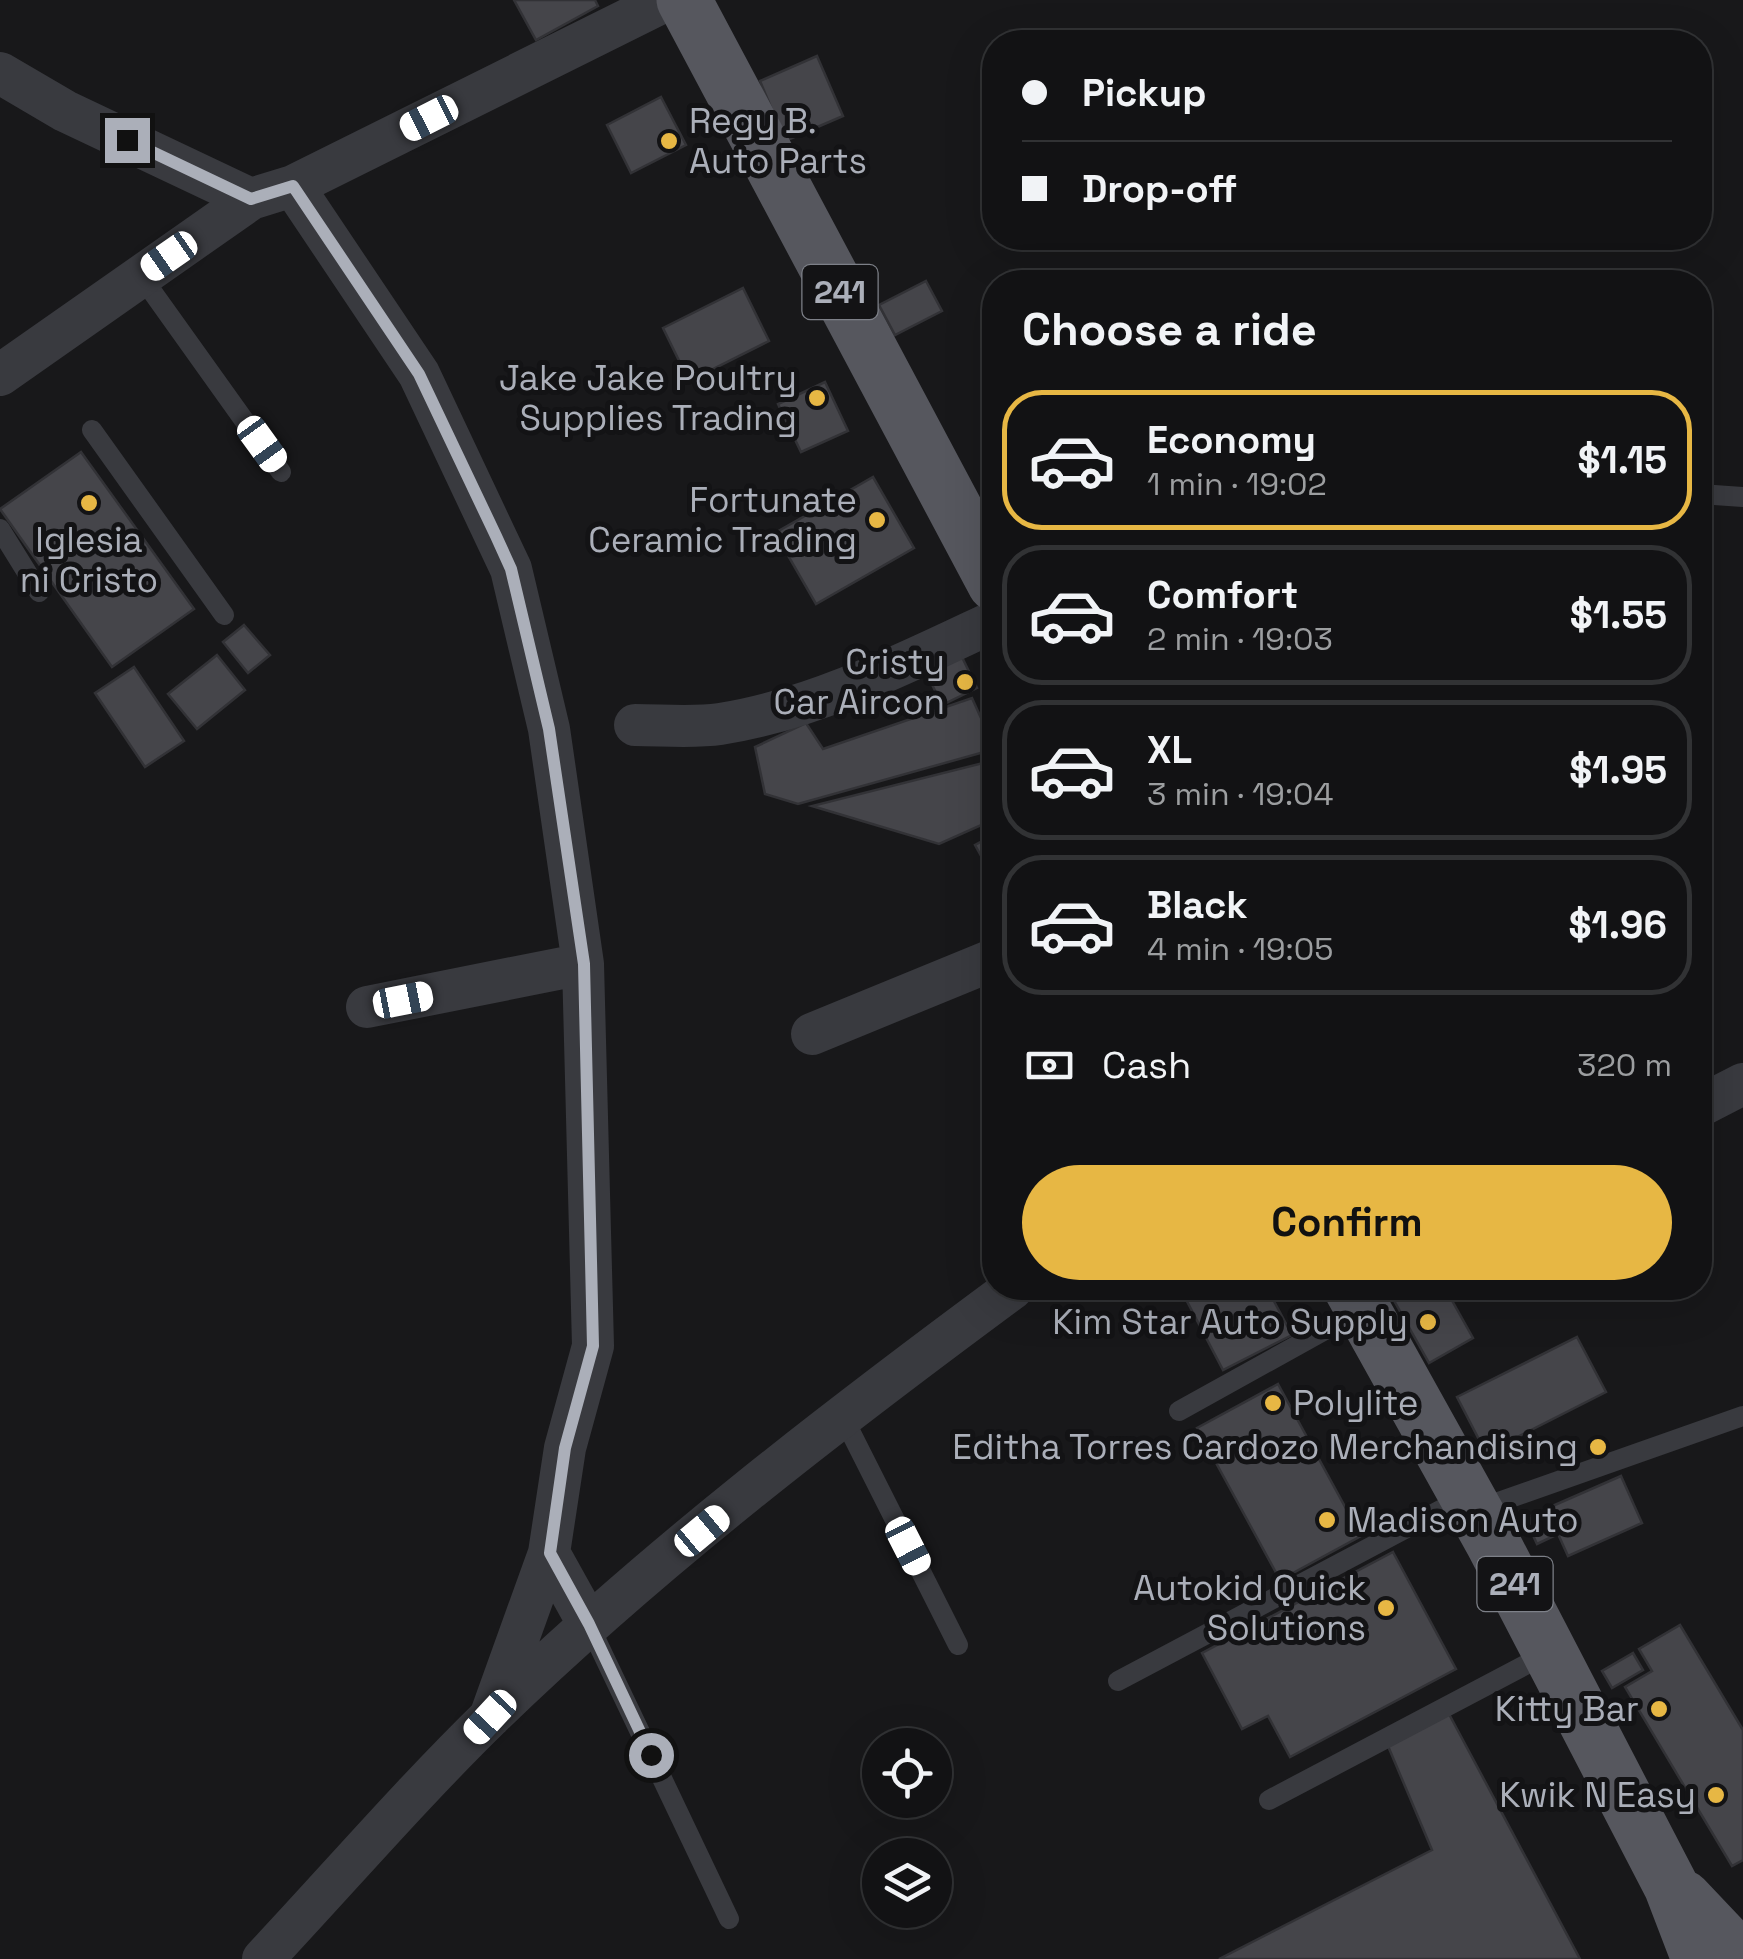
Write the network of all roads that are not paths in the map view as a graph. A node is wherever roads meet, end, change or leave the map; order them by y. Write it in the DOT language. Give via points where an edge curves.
graph roads {
  1 [pos="667,0"];
  2 [pos="684,0"];
  3 [pos="0,74"];
  4 [pos="293,186"];
  5 [pos="251,199"];
  6 [pos="142,276"];
  7 [pos="0,375"];
  8 [pos="92,430"];
  9 [pos="282,472"];
  10 [pos="1712,495"];
  11 [pos="1743,497"];
  12 [pos="0,529"];
  13 [pos="982,560"];
  14 [pos="39,592"];
  15 [pos="224,615"];
  16 [pos="982,627"];
  17 [pos="635,725"];
  18 [pos="982,963"];
  19 [pos="584,964"];
  20 [pos="367,1007"];
  21 [pos="812,1034"];
  22 [pos="1743,1084"];
  23 [pos="1712,1100"];
  24 [pos="997,1300"];
  25 [pos="1354,1300"];
  26 [pos="1358,1300"];
  27 [pos="1180,1411"];
  28 [pos="842,1414"];
  29 [pos="1743,1416"];
  30 [pos="1471,1503"];
  31 [pos="550,1553"];
  32 [pos="589,1624"];
  33 [pos="958,1645"];
  34 [pos="1550,1652"];
  35 [pos="1118,1681"];
  36 [pos="490,1717"];
  37 [pos="1269,1800"];
  38 [pos="1671,1886"];
  39 [pos="730,1918"];
  40 [pos="264,1959"];
  41 [pos="1699,1959"];
  42 [pos="1742,1959"];
  1 -- 4 [label="street"];
  2 -- 13 [label="main road, 241"];
  3 -- 5 [label="street"];
  4 -- 5 [label="street"];
  4 -- 19 [label="street" via="419,374 511,569 549,729"];
  5 -- 6 [label="street"];
  6 -- 7 [label="street"];
  6 -- 9 [label="lane"];
  8 -- 15 [label="lane"];
  10 -- 11 [label="lane"];
  12 -- 14 [label="lane"];
  16 -- 17 [label="street" via="874,678 754,718"];
  18 -- 21 [label="street"];
  19 -- 20 [label="street"];
  19 -- 31 [label="street" via="593,1346 565,1448"];
  22 -- 23 [label="street"];
  24 -- 28 [label="street"];
  25 -- 27 [label="lane"];
  26 -- 30 [label="main road, 241"];
  28 -- 32 [label="street"];
  28 -- 33 [label="lane"];
  29 -- 30 [label="lane"];
  30 -- 34 [label="main road, 241"];
  30 -- 35 [label="lane"];
  31 -- 32 [label="street"];
  31 -- 36 [label="street"];
  32 -- 36 [label="street"];
  32 -- 39 [label="lane"];
  34 -- 37 [label="lane"];
  34 -- 38 [label="main road, 241"];
  36 -- 40 [label="street"];
  38 -- 41 [label="main road, 241"];
  38 -- 42 [label="main road, 241"];
}
